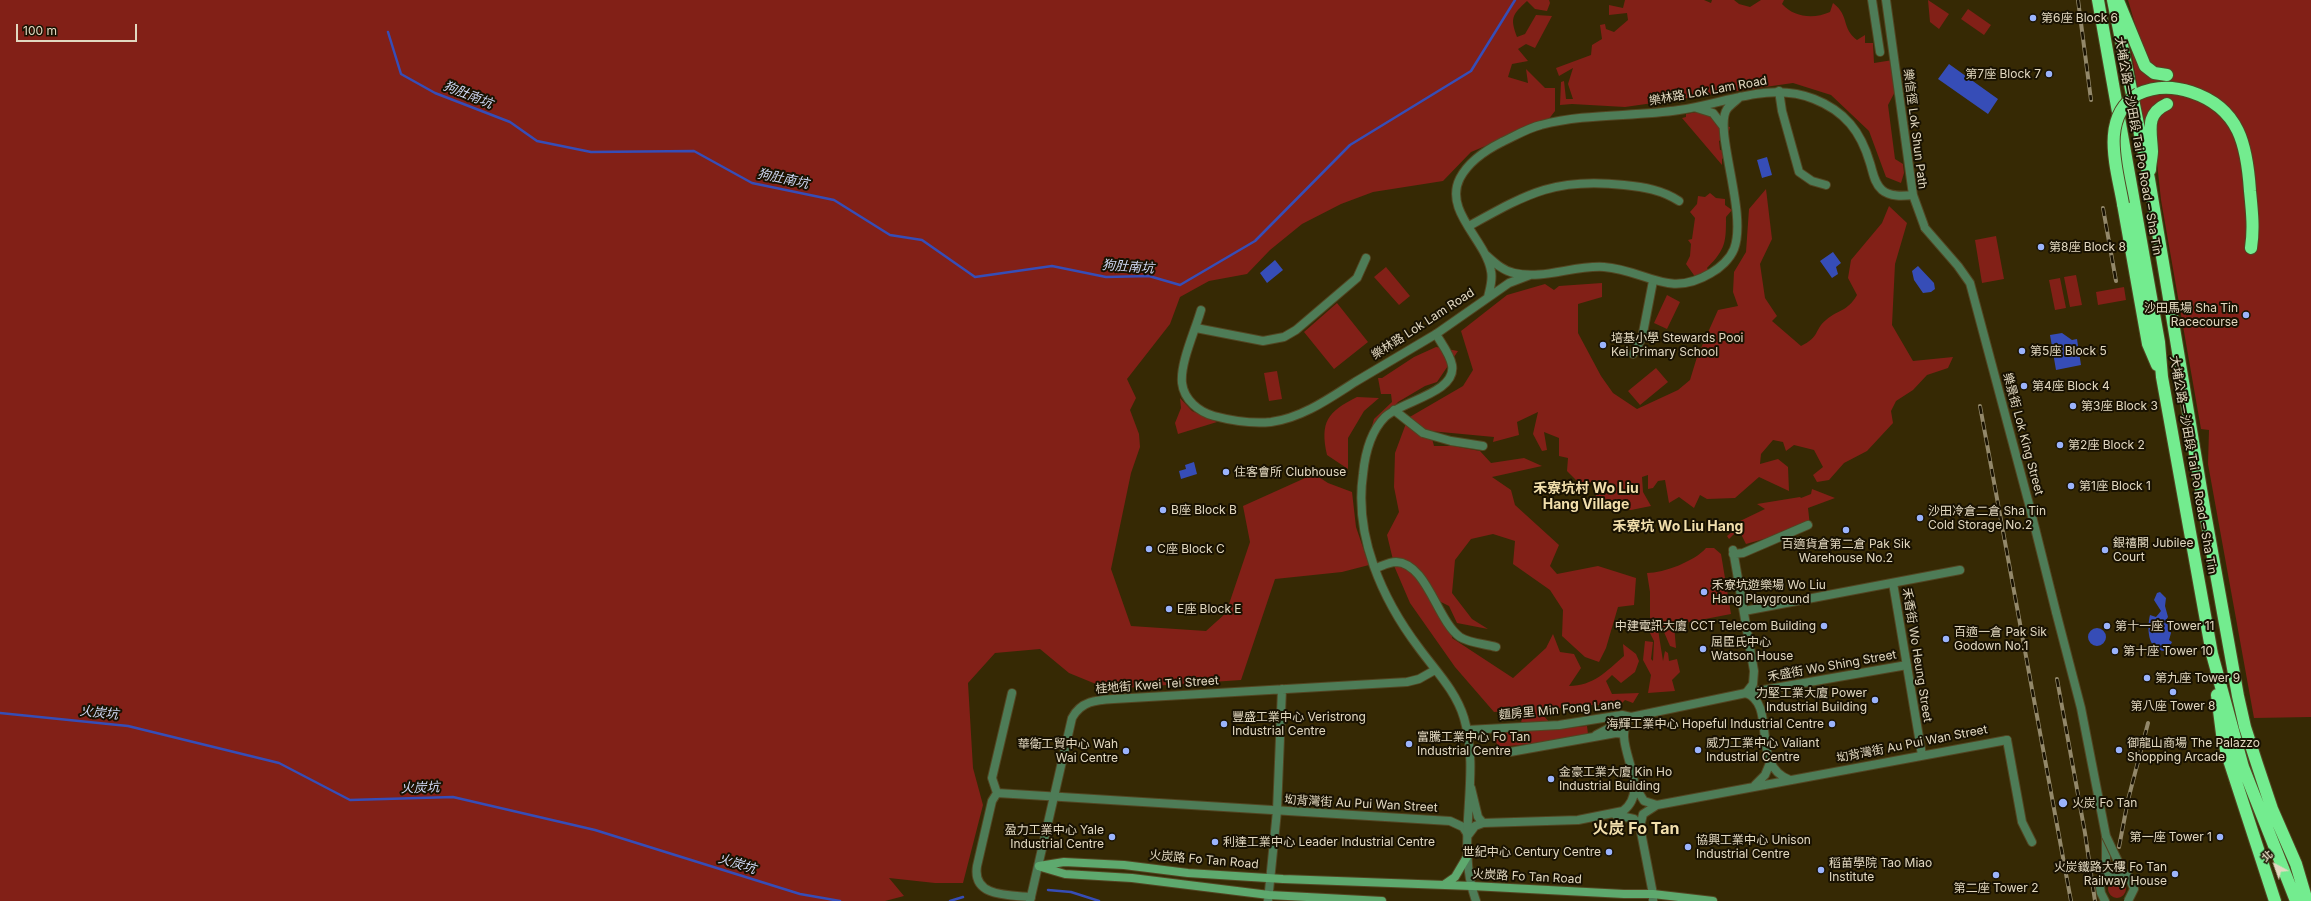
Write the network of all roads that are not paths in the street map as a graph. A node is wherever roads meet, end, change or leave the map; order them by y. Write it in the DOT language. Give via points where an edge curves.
graph roads {
  1 [pos="1872,0"];
  2 [pos="1886,0"];
  3 [pos="2098,0"];
  4 [pos="2113,0"];
  5 [pos="2118,0"];
  6 [pos="1880,52"];
  7 [pos="2167,75"];
  8 [pos="1779,91"];
  9 [pos="1740,96"];
  10 [pos="2167,104"];
  11 [pos="1696,108"];
  12 [pos="1723,126"];
  13 [pos="2149,179"];
  14 [pos="1826,185"];
  15 [pos="1913,196"];
  16 [pos="1679,201"];
  17 [pos="1469,226"];
  18 [pos="2251,248"];
  19 [pos="1486,255"];
  20 [pos="1366,258"];
  21 [pos="1530,275"];
  22 [pos="1653,281"];
  23 [pos="1488,297"];
  24 [pos="1201,310"];
  25 [pos="1196,328"];
  26 [pos="1436,334"];
  27 [pos="1633,354"];
  28 [pos="2162,377"];
  29 [pos="1394,410"];
  30 [pos="1483,446"];
  31 [pos="1808,525"];
  32 [pos="1376,568"];
  33 [pos="1960,570"];
  34 [pos="1893,583"];
  35 [pos="1744,611"];
  36 [pos="1496,647"];
  37 [pos="2212,654"];
  38 [pos="1907,665"];
  39 [pos="1435,670"];
  40 [pos="1282,689"];
  41 [pos="1746,693"];
  42 [pos="1012,694"];
  43 [pos="1631,717"];
  44 [pos="1467,730"];
  45 [pos="1624,734"];
  46 [pos="1594,737"];
  47 [pos="1510,752"];
  48 [pos="1922,755"];
  49 [pos="1770,763"];
  50 [pos="1790,780"];
  51 [pos="1634,785"];
  52 [pos="1753,786"];
  53 [pos="1471,788"];
  54 [pos="997,793"];
  55 [pos="1055,796"];
  56 [pos="1657,805"];
  57 [pos="1277,812"];
  58 [pos="1615,814"];
  59 [pos="1483,822"];
  60 [pos="1640,827"];
  61 [pos="1468,835"];
  62 [pos="2106,836"];
  63 [pos="2032,842"];
  64 [pos="1468,855"];
  65 [pos="2296,864"];
  66 [pos="1039,866"];
  67 [pos="2124,874"];
  68 [pos="2105,877"];
  69 [pos="1271,878"];
  70 [pos="1444,885"];
  71 [pos="1472,886"];
  72 [pos="2311,887"];
  73 [pos="1653,897"];
  74 [pos="1269,898"];
  75 [pos="1030,899"];
  76 [pos="1280,899"];
  77 [pos="2130,900"];
  78 [pos="1382,901"];
  79 [pos="1476,901"];
  80 [pos="1713,901"];
  81 [pos="2105,901"];
  82 [pos="2275,901"];
  83 [pos="2296,901"];
  84 [pos="2307,901"];
  1 -- 6 [label="street"];
  2 -- 15 [label="street, 樂信徑 Lok Shun Path"];
  3 -- 28 [label="highway, 大埔公路－沙田段 Tai Po Road – Sha Tin" via="2159,342"];
  4 -- 13 [label="highway, 大埔公路－沙田段 Tai Po Road – Sha Tin"];
  5 -- 7 [label="highway" via="2145,66 2154,73"];
  8 -- 9 [label="street, 樂林路 Lok Lam Road"];
  8 -- 14 [label="street, 樂林路 Lok Lam Road" via="1799,172 1812,181"];
  8 -- 15 [label="street, 樂信徑 Lok Shun Path" via="1816,100 1843,115 1854,125 1862,140 1876,183 1882,190 1896,195"];
  9 -- 11 [label="street, 樂林路 Lok Lam Road"];
  9 -- 12 [label="street" via="1726,110"];
  10 -- 13 [label="highway" via="2152,114 2149,122 2152,153"];
  11 -- 12 [label="street" via="1713,113"];
  11 -- 17 [label="street, 樂林路 Lok Lam Road" via="1651,114 1572,118 1540,125 1496,145 1470,164 1460,178 1456,190 1457,206"];
  12 -- 22 [label="street" via="1738,218 1734,250 1716,270 1699,280 1672,284"];
  13 -- 65 [label="highway, 大埔公路－沙田段 Tai Po Road – Sha Tin" via="2238,696 2245,727 2272,809"];
  15 -- 62 [label="street, 樂景街 Lok King Street, bridge" via="1925,228 1970,283 1978,309 2081,708"];
  16 -- 17 [label="street" via="1656,190 1606,183 1551,187 1522,197"];
  17 -- 19 [label="street, 樂林路 Lok Lam Road"];
  18 -- 28 [label="highway, bridge" via="2253,228 2245,146 2227,114 2204,96 2183,89 2149,89 2130,99 2119,114 2115,125 2115,153 2148,344"];
  19 -- 21 [label="street" via="1513,273"];
  19 -- 23 [label="street, 樂林路 Lok Lam Road" via="1491,270"];
  20 -- 25 [label="street" via="1356,278 1296,330 1284,337 1263,341"];
  21 -- 22 [label="street" via="1583,266 1604,267 1619,268"];
  21 -- 23 [label="street" via="1509,283"];
  22 -- 27 [label="street" via="1642,338"];
  23 -- 26 [label="street, 樂林路 Lok Lam Road"];
  24 -- 25 [label="street, 樂林路 Lok Lam Road"];
  25 -- 26 [label="street, 樂林路 Lok Lam Road" via="1183,368 1182,384 1186,394 1200,410 1233,421 1251,423 1272,422 1306,411"];
  26 -- 29 [label="street" via="1452,365 1449,381 1439,389"];
  28 -- 37 [label="highway, 大埔公路－沙田段 Tai Po Road – Sha Tin"];
  29 -- 30 [label="street" via="1423,433"];
  29 -- 32 [label="street" via="1373,434 1363,474 1363,525"];
  31 -- 35 [label="street" via="1743,553 1733,552"];
  32 -- 36 [label="street" via="1397,562 1410,567 1426,586 1447,625 1461,638"];
  32 -- 39 [label="street" via="1396,616"];
  33 -- 34 [label="street"];
  34 -- 35 [label="street"];
  34 -- 38 [label="street, 禾香街 Wo Heung Street"];
  35 -- 41 [label="street" via="1754,671 1753,684"];
  37 -- 82 [label="highway" via="2222,734"];
  37 -- 83 [label="highway, 大埔公路－沙田段 Tai Po Road – Sha Tin" via="2243,767"];
  38 -- 41 [label="street, 禾盛街 Wo Shing Street"];
  38 -- 48 [label="street, 禾香街 Wo Heung Street"];
  39 -- 40 [label="street, 桂地街 Kwei Tei Street" via="1407,682"];
  39 -- 44 [label="street" via="1458,701"];
  40 -- 55 [label="street, 桂地街 Kwei Tei Street" via="1098,700 1086,703 1072,718"];
  40 -- 57 [label="street"];
  41 -- 43 [label="street, 禾盛街 Wo Shing Street"];
  41 -- 49 [label="street" via="1754,697 1760,708"];
  42 -- 54 [label="street" via="992,778"];
  43 -- 44 [label="street, 麵房里 Min Fong Lane" via="1622,715 1559,724"];
  43 -- 45 [label="street" via="1626,722"];
  43 -- 46 [label="street"];
  44 -- 53 [label="street"];
  45 -- 46 [label="street"];
  45 -- 51 [label="street"];
  46 -- 47 [label="street"];
  48 -- 50 [label="street, 㘭背灣街 Au Pui Wan Street"];
  48 -- 63 [label="street, 㘭背灣街 Au Pui Wan Street" via="2007,740 2022,822"];
  49 -- 50 [label="street" via="1781,776"];
  49 -- 52 [label="street" via="1764,776"];
  50 -- 52 [label="street, 㘭背灣街 Au Pui Wan Street"];
  51 -- 56 [label="street" via="1644,800"];
  51 -- 58 [label="street" via="1633,800 1623,812"];
  52 -- 56 [label="street, 㘭背灣街 Au Pui Wan Street"];
  53 -- 59 [label="street" via="1478,817"];
  53 -- 61 [label="street" via="1468,798"];
  54 -- 55 [label="street, 㘭背灣街 Au Pui Wan Street"];
  54 -- 75 [label="street" via="992,801 976,876 978,882 986,889"];
  55 -- 57 [label="street, 㘭背灣街 Au Pui Wan Street"];
  55 -- 66 [label="street, 桂地街 Kwei Tei Street"];
  56 -- 60 [label="street" via="1643,814"];
  57 -- 61 [label="street, 㘭背灣街 Au Pui Wan Street" via="1450,821 1463,827"];
  57 -- 69 [label="street"];
  58 -- 59 [label="street" via="1552,822"];
  58 -- 60 [label="street" via="1634,819"];
  59 -- 61 [label="street" via="1475,826"];
  60 -- 73 [label="street"];
  61 -- 64 [label="street"];
  62 -- 67 [label="street, 樂景街 Lok King Street, bridge"];
  62 -- 68 [label="street, 樂景街 Lok King Street"];
  64 -- 70 [label="main road" via="1455,877"];
  64 -- 71 [label="street"];
  65 -- 72 [label="highway"];
  65 -- 84 [label="highway, 大埔公路－沙田段 Tai Po Road – Sha Tin"];
  66 -- 69 [label="main road, 火炭路 Fo Tan Road" via="1064,862"];
  66 -- 74 [label="main road, 火炭路 Fo Tan Road" via="1065,874 1132,878"];
  66 -- 75 [label="street, 桂地街 Kwei Tei Street"];
  67 -- 68 [label="street, bridge" via="2114,873"];
  67 -- 77 [label="street, 樂景街 Lok King Street, bridge" via="2133,885"];
  68 -- 81 [label="street, 樂景街 Lok King Street" via="2100,887"];
  69 -- 70 [label="main road, 火炭路 Fo Tan Road"];
  69 -- 74 [label="street"];
  70 -- 71 [label="main road, 火炭路 Fo Tan Road"];
  71 -- 73 [label="main road, 火炭路 Fo Tan Road"];
  71 -- 79 [label="street"];
  73 -- 80 [label="main road, 火炭路 Fo Tan Road"];
  74 -- 76 [label="main road, 火炭路 Fo Tan Road"];
  76 -- 78 [label="main road, 火炭路 Fo Tan Road"];
}
